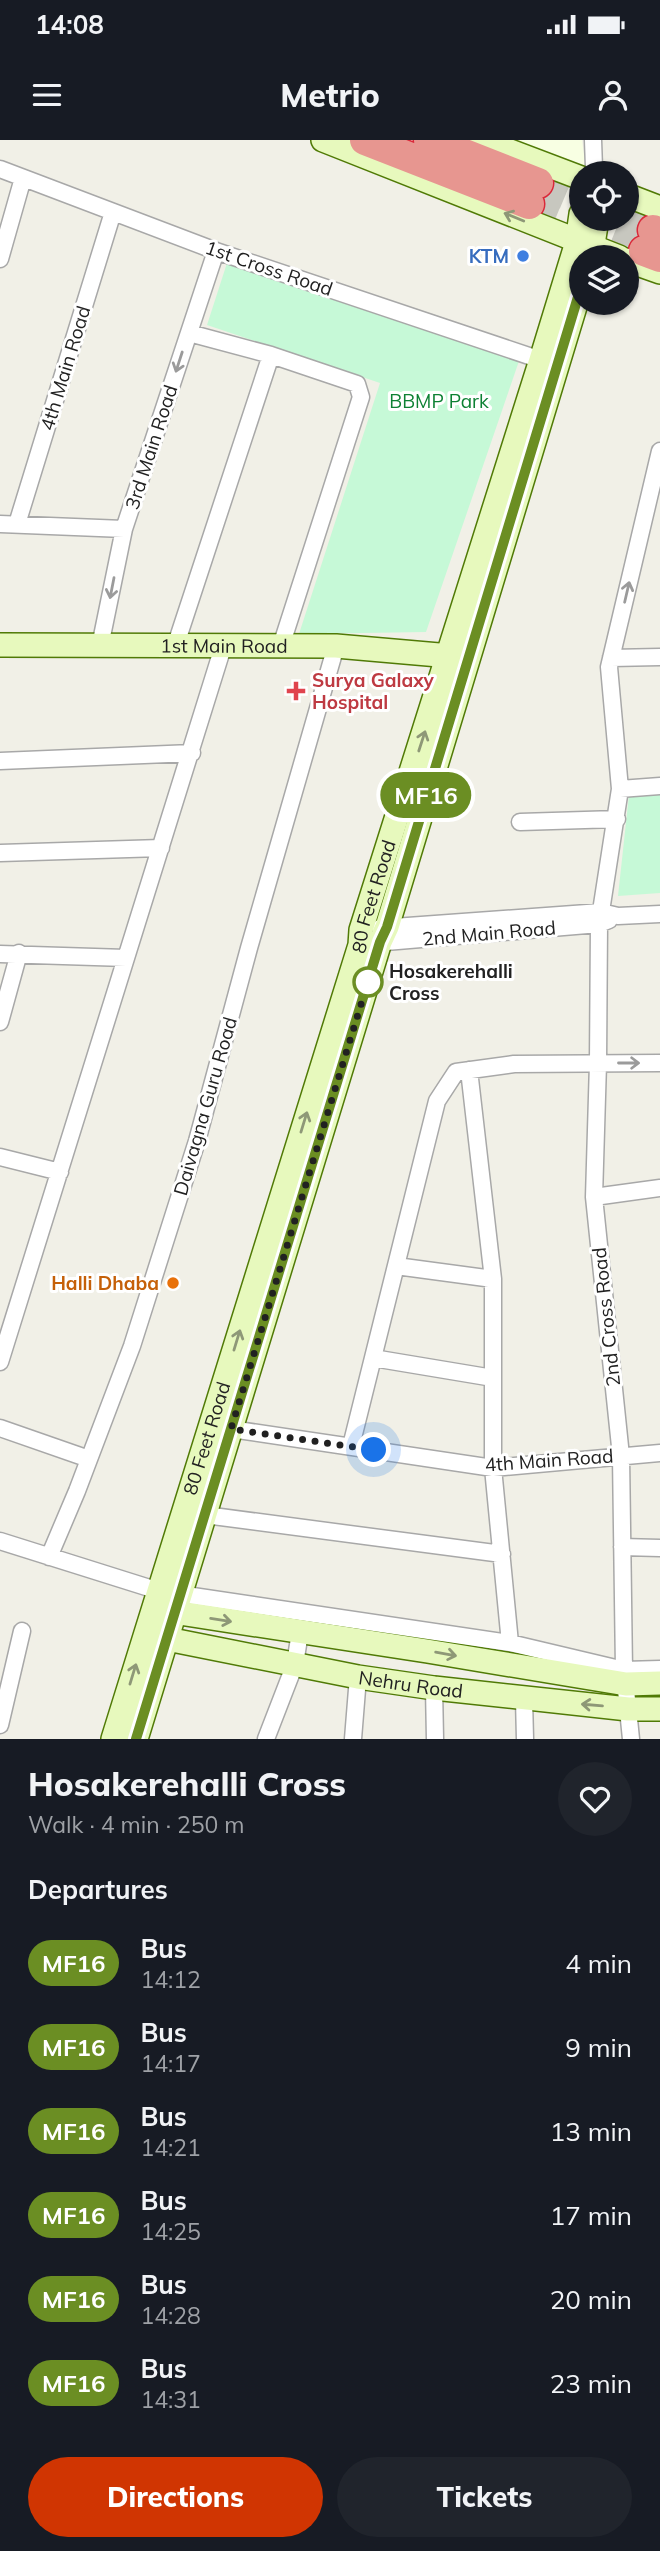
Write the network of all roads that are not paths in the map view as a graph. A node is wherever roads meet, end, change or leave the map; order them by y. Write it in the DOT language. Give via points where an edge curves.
graph roads {
  1 [pos="323,140"];
  2 [pos="365,140"];
  3 [pos="429,140"];
  4 [pos="481,140"];
  5 [pos="593,140"];
  6 [pos="591,161"];
  7 [pos="569,167"];
  8 [pos="0,169"];
  9 [pos="23,178"];
  10 [pos="113,212"];
  11 [pos="639,225"];
  12 [pos="577,245"];
  13 [pos="648,246"];
  14 [pos="216,251"];
  15 [pos="0,258"];
  16 [pos="569,292"];
  17 [pos="572,315"];
  18 [pos="189,333"];
  19 [pos="271,355"];
  20 [pos="541,360"];
  21 [pos="660,451"];
  22 [pos="0,524"];
  23 [pos="17,524"];
  24 [pos="124,529"];
  25 [pos="0,645"];
  26 [pos="100,646"];
  27 [pos="281,646"];
  28 [pos="337,646"];
  29 [pos="175,647"];
  30 [pos="223,647"];
  31 [pos="660,657"];
  32 [pos="458,658"];
  33 [pos="611,658"];
  34 [pos="192,753"];
  35 [pos="0,761"];
  36 [pos="660,786"];
  37 [pos="620,789"];
  38 [pos="617,819"];
  39 [pos="520,822"];
  40 [pos="161,848"];
  41 [pos="0,853"];
  42 [pos="660,914"];
  43 [pos="600,918"];
  44 [pos="372,936"];
  45 [pos="19,953"];
  46 [pos="0,954"];
  47 [pos="126,958"];
  48 [pos="0,1022"];
  49 [pos="598,1063"];
  50 [pos="660,1063"];
  51 [pos="469,1070"];
  52 [pos="0,1157"];
  53 [pos="60,1172"];
  54 [pos="660,1188"];
  55 [pos="594,1197"];
  56 [pos="396,1266"];
  57 [pos="493,1279"];
  58 [pos="5,1336"];
  59 [pos="373,1358"];
  60 [pos="0,1362"];
  61 [pos="493,1378"];
  62 [pos="0,1428"];
  63 [pos="231,1429"];
  64 [pos="351,1446"];
  65 [pos="660,1453"];
  66 [pos="621,1456"];
  67 [pos="89,1459"];
  68 [pos="493,1468"];
  69 [pos="205,1515"];
  70 [pos="0,1541"];
  71 [pos="622,1547"];
  72 [pos="660,1548"];
  73 [pos="502,1554"];
  74 [pos="49,1557"];
  75 [pos="167,1602"];
  76 [pos="22,1632"];
  77 [pos="300,1632"];
  78 [pos="167,1639"];
  79 [pos="510,1643"];
  80 [pos="295,1664"];
  81 [pos="660,1669"];
  82 [pos="358,1677"];
  83 [pos="625,1677"];
  84 [pos="660,1683"];
  85 [pos="434,1688"];
  86 [pos="524,1699"];
  87 [pos="628,1709"];
  88 [pos="660,1709"];
  89 [pos="0,1725"];
  90 [pos="113,1739"];
  91 [pos="136,1739"];
  92 [pos="266,1739"];
  93 [pos="353,1739"];
  94 [pos="435,1739"];
  95 [pos="525,1739"];
  96 [pos="631,1739"];
  12 -- 1 [label="main road, one-way"];
  2 -- 3 [label="highway" via="533,194"];
  4 -- 7 [label="main road"];
  5 -- 6 [label="street"];
  8 -- 9 [label="street, 1st Cross Road"];
  9 -- 10 [label="street, 1st Cross Road"];
  9 -- 15 [label="street"];
  10 -- 14 [label="street, 1st Cross Road"];
  10 -- 23 [label="street, 4th Main Road"];
  11 -- 13 [label="main road"];
  14 -- 18 [label="street, 3rd Main Road"];
  14 -- 20 [label="street, 1st Cross Road"];
  16 -- 20 [label="main road, 80 Feet Road"];
  17 -- 32 [label="main road, 80 Feet Road"];
  18 -- 19 [label="street"];
  18 -- 24 [label="street, 3rd Main Road, one-way"];
  19 -- 27 [label="street" via="357,384 361,397"];
  19 -- 29 [label="street"];
  20 -- 32 [label="main road, 80 Feet Road"];
  33 -- 21 [label="street, one-way"];
  22 -- 23 [label="street"];
  23 -- 24 [label="street"];
  24 -- 26 [label="street, 3rd Main Road, one-way"];
  25 -- 26 [label="main road, 1st Main Road"];
  26 -- 29 [label="main road, 1st Main Road"];
  27 -- 28 [label="main road, 1st Main Road"];
  27 -- 30 [label="main road, 1st Main Road"];
  28 -- 32 [label="main road, 1st Main Road"];
  28 -- 67 [label="street, Daivagna Guru Road" via="197,1141 132,1346"];
  29 -- 30 [label="main road, 1st Main Road"];
  30 -- 34 [label="street"];
  31 -- 33 [label="street"];
  32 -- 44 [label="main road, 80 Feet Road"];
  33 -- 37 [label="street"];
  34 -- 35 [label="street"];
  34 -- 40 [label="street"];
  36 -- 37 [label="street"];
  37 -- 38 [label="street, 2nd Cross Road"];
  38 -- 39 [label="street"];
  38 -- 43 [label="street, 2nd Cross Road"];
  40 -- 41 [label="street"];
  40 -- 47 [label="street"];
  42 -- 43 [label="street, 2nd Main Road"];
  43 -- 44 [label="street, 2nd Main Road"];
  43 -- 49 [label="street, 2nd Cross Road"];
  44 -- 63 [label="main road, 80 Feet Road"];
  75 -- 44 [label="main road, 80 Feet Road, one-way"];
  45 -- 46 [label="street"];
  45 -- 47 [label="street"];
  45 -- 48 [label="street"];
  47 -- 53 [label="street"];
  49 -- 50 [label="street, one-way"];
  49 -- 51 [label="street" via="514,1064"];
  49 -- 55 [label="street, 2nd Cross Road"];
  51 -- 56 [label="street" via="456,1072 437,1101"];
  51 -- 57 [label="street"];
  52 -- 53 [label="street"];
  53 -- 58 [label="street"];
  54 -- 55 [label="street"];
  55 -- 66 [label="street, 2nd Cross Road"];
  56 -- 57 [label="street"];
  56 -- 59 [label="street"];
  57 -- 61 [label="street"];
  58 -- 60 [label="street"];
  59 -- 61 [label="street"];
  59 -- 64 [label="street"];
  61 -- 68 [label="street"];
  62 -- 67 [label="street"];
  63 -- 64 [label="street, 4th Main Road"];
  63 -- 69 [label="main road, 80 Feet Road"];
  64 -- 68 [label="street, 4th Main Road"];
  65 -- 66 [label="street, 4th Main Road"];
  66 -- 68 [label="street, 4th Main Road"];
  66 -- 71 [label="street, 2nd Cross Road"];
  67 -- 74 [label="street, Daivagna Guru Road"];
  68 -- 73 [label="street"];
  69 -- 73 [label="street"];
  69 -- 75 [label="main road, 80 Feet Road"];
  70 -- 74 [label="street"];
  71 -- 72 [label="street"];
  71 -- 83 [label="street, 2nd Cross Road"];
  73 -- 79 [label="street"];
  74 -- 75 [label="street"];
  75 -- 77 [label="main road, one-way"];
  75 -- 78 [label="main road, 80 Feet Road"];
  75 -- 79 [label="street"];
  90 -- 75 [label="main road, 80 Feet Road, one-way"];
  76 -- 89 [label="street"];
  77 -- 80 [label="street"];
  77 -- 83 [label="main road, one-way"];
  78 -- 80 [label="main road, Nehru Road"];
  78 -- 91 [label="main road, 80 Feet Road"];
  79 -- 83 [label="street"];
  80 -- 82 [label="main road, Nehru Road"];
  80 -- 92 [label="street"];
  81 -- 83 [label="street"];
  82 -- 85 [label="main road, Nehru Road"];
  82 -- 93 [label="street"];
  83 -- 84 [label="main road"];
  83 -- 87 [label="street, 2nd Cross Road"];
  85 -- 86 [label="main road, Nehru Road"];
  85 -- 94 [label="street"];
  87 -- 86 [label="main road, Nehru Road, one-way"];
  86 -- 95 [label="street"];
  87 -- 88 [label="main road, Nehru Road"];
  87 -- 96 [label="street, 2nd Cross Road"];
}
